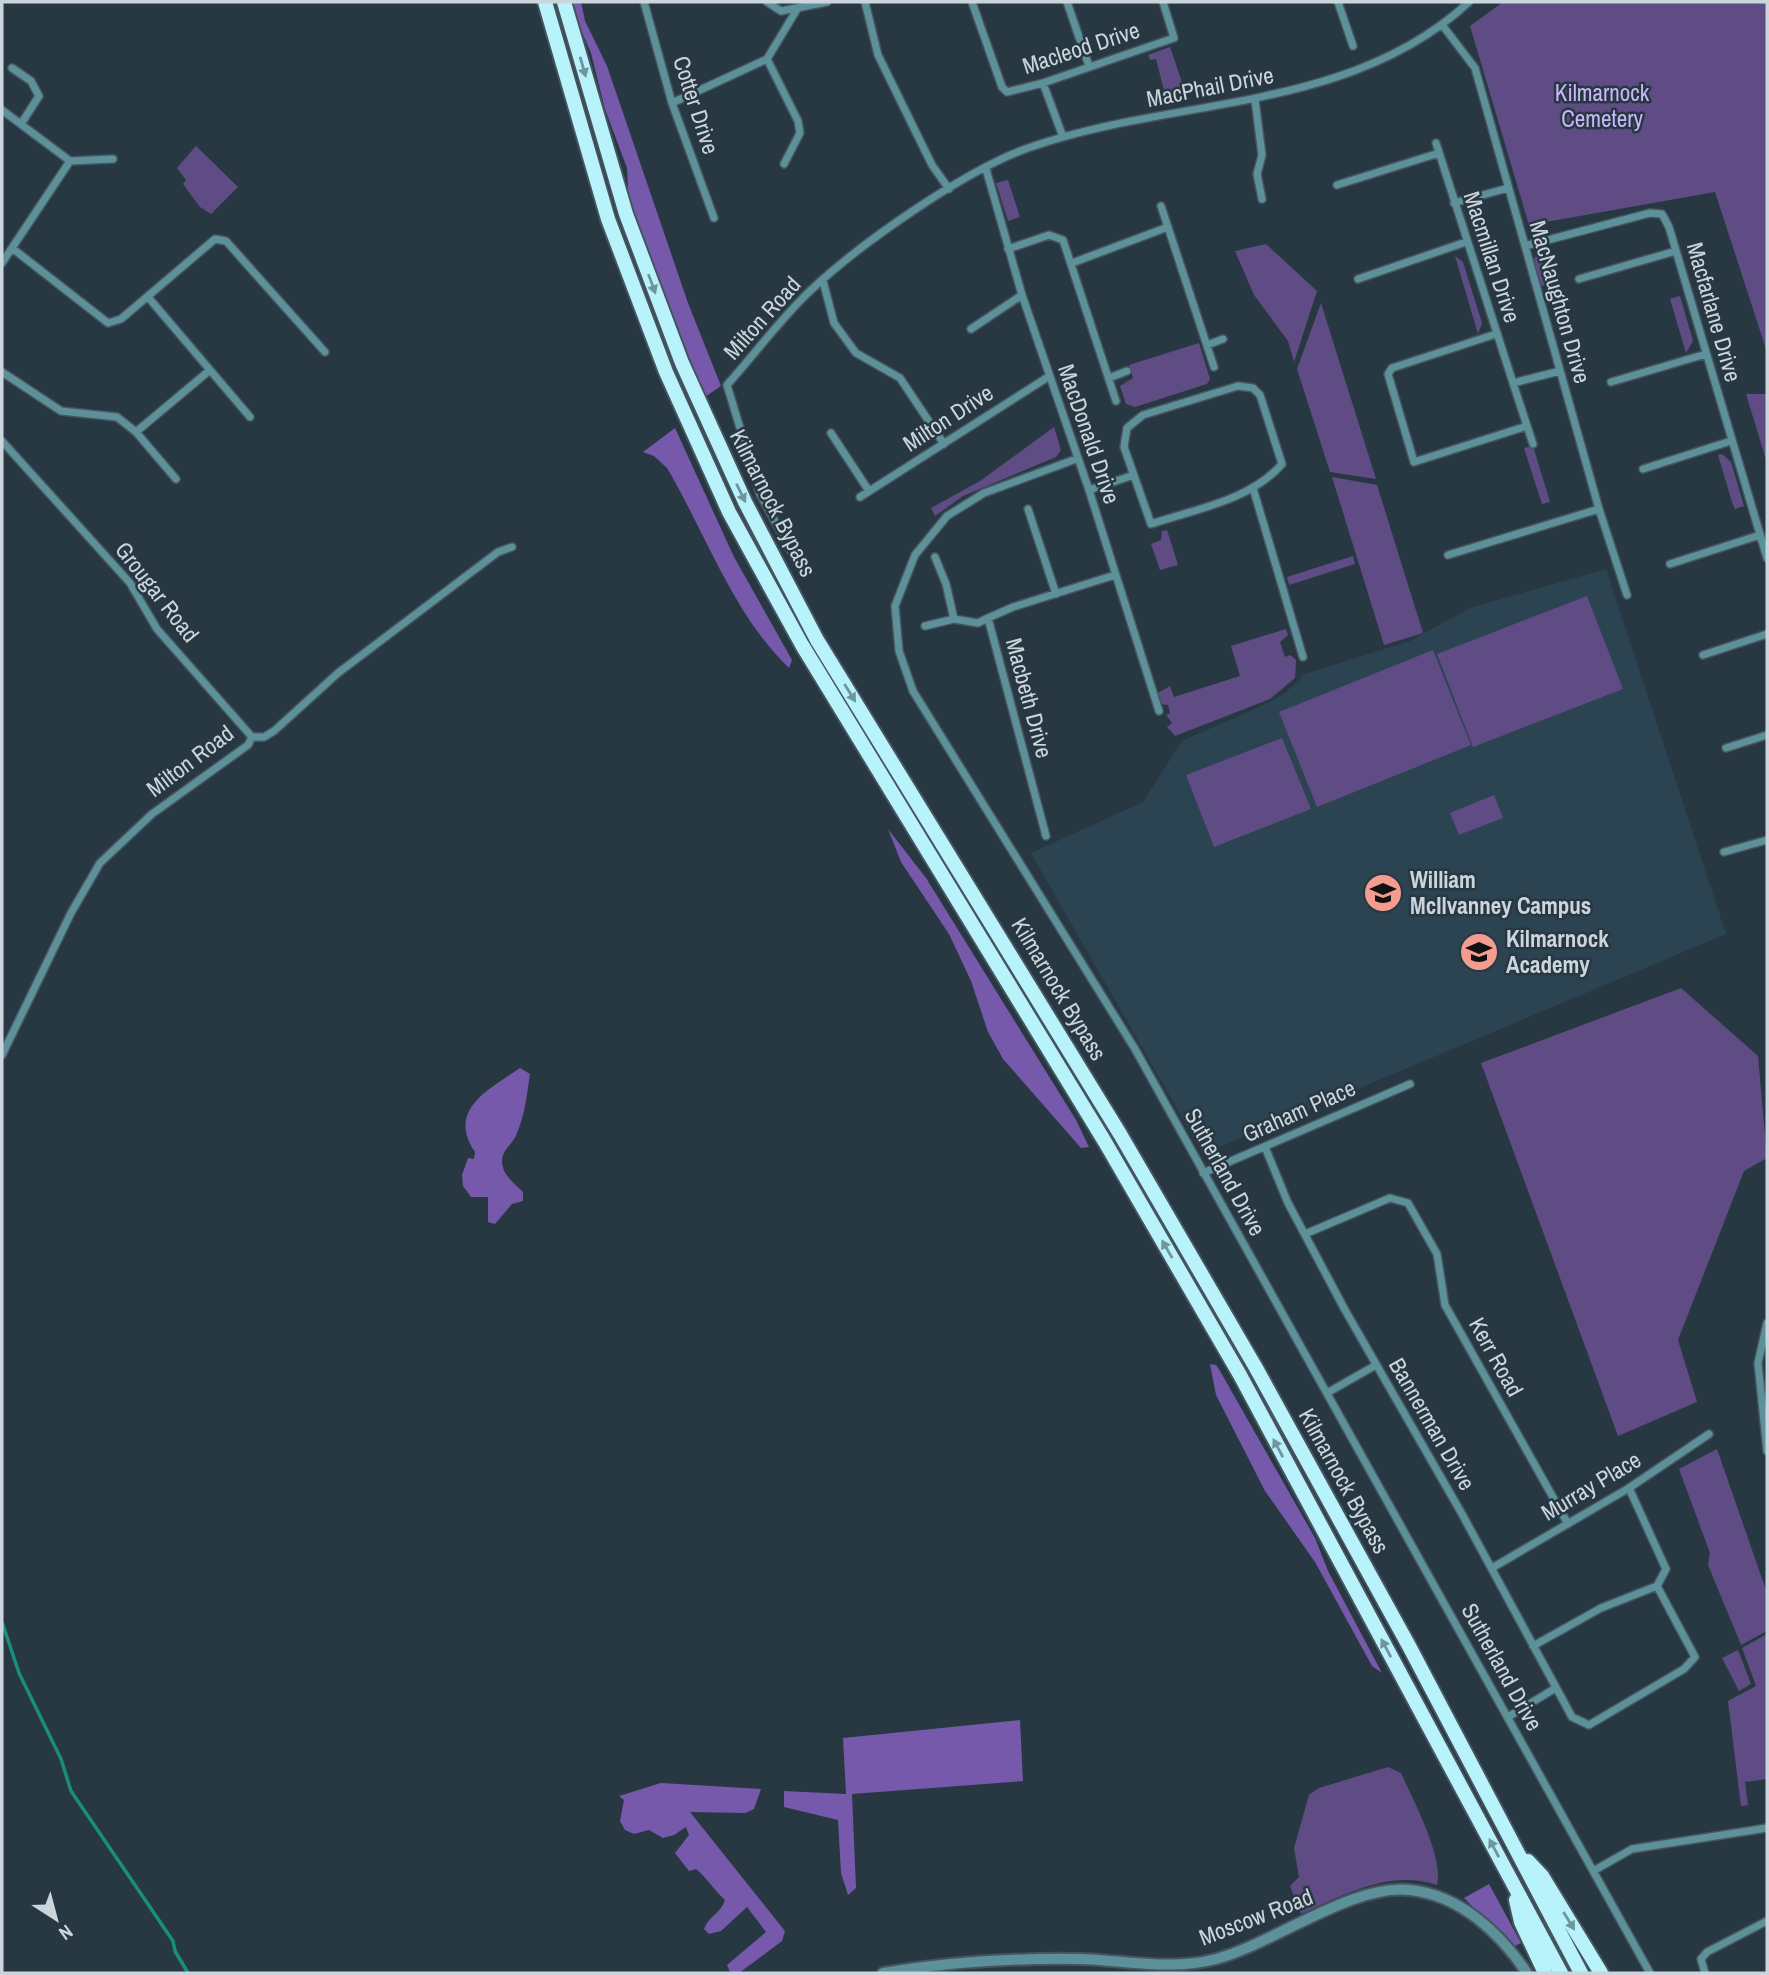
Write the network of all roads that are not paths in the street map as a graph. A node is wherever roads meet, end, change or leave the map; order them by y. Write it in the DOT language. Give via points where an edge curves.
graph roads {
  1 [pos="545,2"];
  2 [pos="564,2"];
  3 [pos="644,2"];
  4 [pos="767,2"];
  5 [pos="827,2"];
  6 [pos="865,2"];
  7 [pos="972,2"];
  8 [pos="1067,2"];
  9 [pos="1163,2"];
  10 [pos="1338,2"];
  11 [pos="1469,2"];
  12 [pos="796,11"];
  13 [pos="1443,26"];
  14 [pos="1353,46"];
  15 [pos="767,59"];
  16 [pos="1089,66"];
  17 [pos="12,68"];
  18 [pos="1043,83"];
  19 [pos="1255,100"];
  20 [pos="672,103"];
  21 [pos="2,110"];
  22 [pos="21,124"];
  23 [pos="1063,137"];
  24 [pos="1436,143"];
  25 [pos="1438,153"];
  26 [pos="113,159"];
  27 [pos="70,161"];
  28 [pos="784,164"];
  29 [pos="986,169"];
  30 [pos="1337,185"];
  31 [pos="949,188"];
  32 [pos="1508,188"];
  33 [pos="1262,199"];
  34 [pos="1454,203"];
  35 [pos="1161,206"];
  36 [pos="714,218"];
  37 [pos="1168,227"];
  38 [pos="1466,242"];
  39 [pos="1525,246"];
  40 [pos="12,248"];
  41 [pos="1008,249"];
  42 [pos="1676,251"];
  43 [pos="2,263"];
  44 [pos="1072,264"];
  45 [pos="1358,279"];
  46 [pos="1579,279"];
  47 [pos="823,281"];
  48 [pos="1022,295"];
  49 [pos="148,297"];
  50 [pos="971,329"];
  51 [pos="1496,334"];
  52 [pos="1223,339"];
  53 [pos="1207,345"];
  54 [pos="325,352"];
  55 [pos="1706,354"];
  56 [pos="1214,367"];
  57 [pos="210,370"];
  58 [pos="1127,371"];
  59 [pos="1560,371"];
  60 [pos="2,372"];
  61 [pos="1048,377"];
  62 [pos="1109,378"];
  63 [pos="1611,382"];
  64 [pos="1513,383"];
  65 [pos="1116,401"];
  66 [pos="250,418"];
  67 [pos="1527,426"];
  68 [pos="136,432"];
  69 [pos="831,433"];
  70 [pos="2,441"];
  71 [pos="1731,441"];
  72 [pos="944,444"];
  73 [pos="1533,444"];
  74 [pos="1076,459"];
  75 [pos="1643,469"];
  76 [pos="1134,475"];
  77 [pos="176,479"];
  78 [pos="1253,488"];
  79 [pos="1089,490"];
  80 [pos="869,491"];
  81 [pos="860,497"];
  82 [pos="1028,509"];
  83 [pos="1600,509"];
  84 [pos="1760,535"];
  85 [pos="512,547"];
  86 [pos="1448,555"];
  87 [pos="935,557"];
  88 [pos="1767,558"];
  89 [pos="798,564"];
  90 [pos="1670,564"];
  91 [pos="1115,575"];
  92 [pos="1056,594"];
  93 [pos="1628,595"];
  94 [pos="988,618"];
  95 [pos="954,619"];
  96 [pos="925,626"];
  97 [pos="1767,634"];
  98 [pos="1703,655"];
  99 [pos="1303,657"];
  100 [pos="1159,711"];
  101 [pos="1767,734"];
  102 [pos="252,737"];
  103 [pos="1726,748"];
  104 [pos="1046,836"];
  105 [pos="1767,840"];
  106 [pos="1724,852"];
  107 [pos="2,1055"];
  108 [pos="1410,1084"];
  109 [pos="1265,1147"];
  110 [pos="1203,1173"];
  111 [pos="1305,1234"];
  112 [pos="1767,1324"];
  113 [pos="1758,1363"];
  114 [pos="1767,1363"];
  115 [pos="1376,1365"];
  116 [pos="1327,1393"];
  117 [pos="1709,1434"];
  118 [pos="1767,1451"];
  119 [pos="1629,1488"];
  120 [pos="1568,1524"];
  121 [pos="1492,1568"];
  122 [pos="1657,1586"];
  123 [pos="1533,1646"];
  124 [pos="1554,1689"];
  125 [pos="1508,1717"];
  126 [pos="1767,1828"];
  127 [pos="1515,1847"];
  128 [pos="1595,1870"];
  129 [pos="1512,1882"];
  130 [pos="1767,1921"];
  131 [pos="883,1973"];
  132 [pos="1527,1973"];
  133 [pos="1545,1973"];
  134 [pos="1561,1973"];
  135 [pos="1581,1973"];
  136 [pos="1601,1973"];
  137 [pos="1650,1973"];
  138 [pos="1705,1973"];
  129 -- 1 [label="highway, Kilmarnock Bypass, one-way" via="1233,1363 1098,1130 802,645 729,512 666,372 608,219"];
  2 -- 127 [label="highway, Kilmarnock Bypass, one-way" via="626,214 691,384 745,502 817,639 1107,1112 1256,1368"];
  3 -- 20 [label="street, Cotter Drive"];
  4 -- 12 [label="street" via="781,11"];
  5 -- 12 [label="street"];
  6 -- 31 [label="street" via="878,55 932,165"];
  7 -- 18 [label="street, Macleod Drive" via="1002,87 1007,92"];
  8 -- 16 [label="street"];
  9 -- 16 [label="street, Macleod Drive" via="1174,38"];
  10 -- 14 [label="street"];
  11 -- 13 [label="street, MacPhail Drive"];
  12 -- 15 [label="street"];
  13 -- 19 [label="street, MacPhail Drive" via="1367,67"];
  13 -- 32 [label="street, MacNaughton Drive" via="1475,68"];
  15 -- 20 [label="street"];
  15 -- 28 [label="street" via="800,133"];
  16 -- 18 [label="street, Macleod Drive"];
  17 -- 22 [label="street" via="31,81 39,96"];
  18 -- 23 [label="street"];
  19 -- 23 [label="street, MacPhail Drive"];
  19 -- 33 [label="street"];
  20 -- 36 [label="street, Cotter Drive"];
  21 -- 22 [label="street"];
  22 -- 27 [label="street"];
  23 -- 29 [label="street, MacPhail Drive" via="1025,149"];
  24 -- 25 [label="street, Macmillan Drive"];
  25 -- 30 [label="street"];
  25 -- 34 [label="street, Macmillan Drive"];
  26 -- 27 [label="street"];
  27 -- 40 [label="street"];
  29 -- 31 [label="street, MacPhail Drive"];
  29 -- 41 [label="street, MacDonald Drive"];
  31 -- 47 [label="street, Milton Road"];
  32 -- 34 [label="street"];
  32 -- 39 [label="street, MacNaughton Drive"];
  34 -- 38 [label="street, Macmillan Drive"];
  35 -- 37 [label="street"];
  37 -- 44 [label="street"];
  37 -- 53 [label="street"];
  38 -- 45 [label="street"];
  38 -- 51 [label="street, Macmillan Drive"];
  39 -- 42 [label="street, Macfarlane Drive" via="1650,213 1662,214"];
  39 -- 59 [label="street, MacNaughton Drive"];
  40 -- 43 [label="street"];
  40 -- 49 [label="street" via="108,323 121,319"];
  41 -- 44 [label="street" via="1055,234 1063,240"];
  41 -- 48 [label="street, MacDonald Drive"];
  42 -- 46 [label="street"];
  42 -- 55 [label="street, Macfarlane Drive"];
  44 -- 62 [label="street"];
  47 -- 72 [label="street" via="834,323 856,353 900,377"];
  47 -- 89 [label="street, Milton Road" via="727,385 760,494"];
  48 -- 50 [label="street"];
  48 -- 61 [label="street, MacDonald Drive"];
  49 -- 54 [label="street" via="215,239 226,241"];
  49 -- 57 [label="street"];
  51 -- 64 [label="street, Macmillan Drive"];
  51 -- 67 [label="street" via="1392,368 1388,374 1414,462"];
  52 -- 53 [label="street"];
  53 -- 56 [label="street"];
  55 -- 63 [label="street"];
  55 -- 71 [label="street, Macfarlane Drive"];
  57 -- 66 [label="street"];
  57 -- 68 [label="street"];
  58 -- 62 [label="street"];
  59 -- 64 [label="street"];
  59 -- 83 [label="street, MacNaughton Drive"];
  60 -- 68 [label="street" via="61,411 117,416"];
  61 -- 72 [label="street, Milton Drive"];
  61 -- 74 [label="street, MacDonald Drive"];
  62 -- 65 [label="street"];
  64 -- 67 [label="street, Macmillan Drive"];
  67 -- 73 [label="street, Macmillan Drive"];
  68 -- 77 [label="street"];
  69 -- 80 [label="street"];
  70 -- 102 [label="street, Grougar Road" via="130,583 157,629"];
  71 -- 75 [label="street"];
  71 -- 84 [label="street, Macfarlane Drive"];
  72 -- 80 [label="street, Milton Drive"];
  74 -- 79 [label="street, MacDonald Drive"];
  74 -- 110 [label="street, Sutherland Drive" via="984,493 947,516 915,555 895,606 899,651 913,691 1135,1049"];
  76 -- 78 [label="street" via="1152,524"];
  76 -- 78 [label="street" via="1124,447 1127,428 1143,415 1238,386 1253,388 1260,395 1282,464 1267,481"];
  76 -- 79 [label="street"];
  78 -- 99 [label="street"];
  79 -- 91 [label="street, MacDonald Drive"];
  80 -- 81 [label="street, Milton Drive"];
  82 -- 92 [label="street"];
  83 -- 86 [label="street"];
  83 -- 93 [label="street, MacNaughton Drive"];
  84 -- 88 [label="street, Macfarlane Drive"];
  84 -- 90 [label="street"];
  85 -- 102 [label="street, Milton Road" via="498,552 338,673 274,731"];
  87 -- 95 [label="street"];
  91 -- 92 [label="street, Macbeth Drive"];
  91 -- 100 [label="street, MacDonald Drive"];
  92 -- 94 [label="street, Macbeth Drive"];
  94 -- 95 [label="street" via="978,623"];
  94 -- 104 [label="street, Macbeth Drive"];
  95 -- 96 [label="street"];
  97 -- 98 [label="street"];
  101 -- 103 [label="street"];
  102 -- 107 [label="street, Milton Road" via="248,745 152,814 100,863"];
  105 -- 106 [label="street"];
  108 -- 109 [label="street, Graham Place"];
  109 -- 110 [label="street, Graham Place"];
  109 -- 111 [label="street, Bannerman Drive"];
  110 -- 116 [label="street, Sutherland Drive"];
  111 -- 115 [label="street, Bannerman Drive"];
  111 -- 120 [label="street, Kerr Road" via="1390,1198 1408,1203 1437,1254 1445,1305"];
  112 -- 113 [label="street"];
  113 -- 114 [label="street"];
  113 -- 118 [label="street"];
  115 -- 116 [label="street"];
  115 -- 121 [label="street, Bannerman Drive"];
  116 -- 125 [label="street, Sutherland Drive"];
  117 -- 119 [label="street, Murray Place"];
  119 -- 120 [label="street, Murray Place"];
  119 -- 122 [label="street" via="1665,1569"];
  120 -- 121 [label="street, Murray Place"];
  121 -- 123 [label="street, Bannerman Drive"];
  122 -- 123 [label="street" via="1601,1608"];
  122 -- 124 [label="street, Bannerman Drive" via="1695,1657 1684,1669 1589,1725 1572,1717"];
  123 -- 124 [label="street, Bannerman Drive"];
  124 -- 125 [label="street"];
  125 -- 128 [label="street, Sutherland Drive"];
  126 -- 128 [label="street" via="1632,1849"];
  127 -- 135 [label="highway, Kilmarnock Bypass"];
  127 -- 136 [label="highway, one-way" via="1542,1876"];
  128 -- 137 [label="street, Sutherland Drive"];
  129 -- 133 [label="highway" via="1521,1922"];
  129 -- 134 [label="highway, Kilmarnock Bypass"];
  130 -- 138 [label="street" via="1707,1952 1701,1959"];
  131 -- 132 [label="street, Moscow Road" via="1032,1959 1169,1964 1215,1959 1357,1899 1406,1889 1458,1905 1494,1934"];
}
